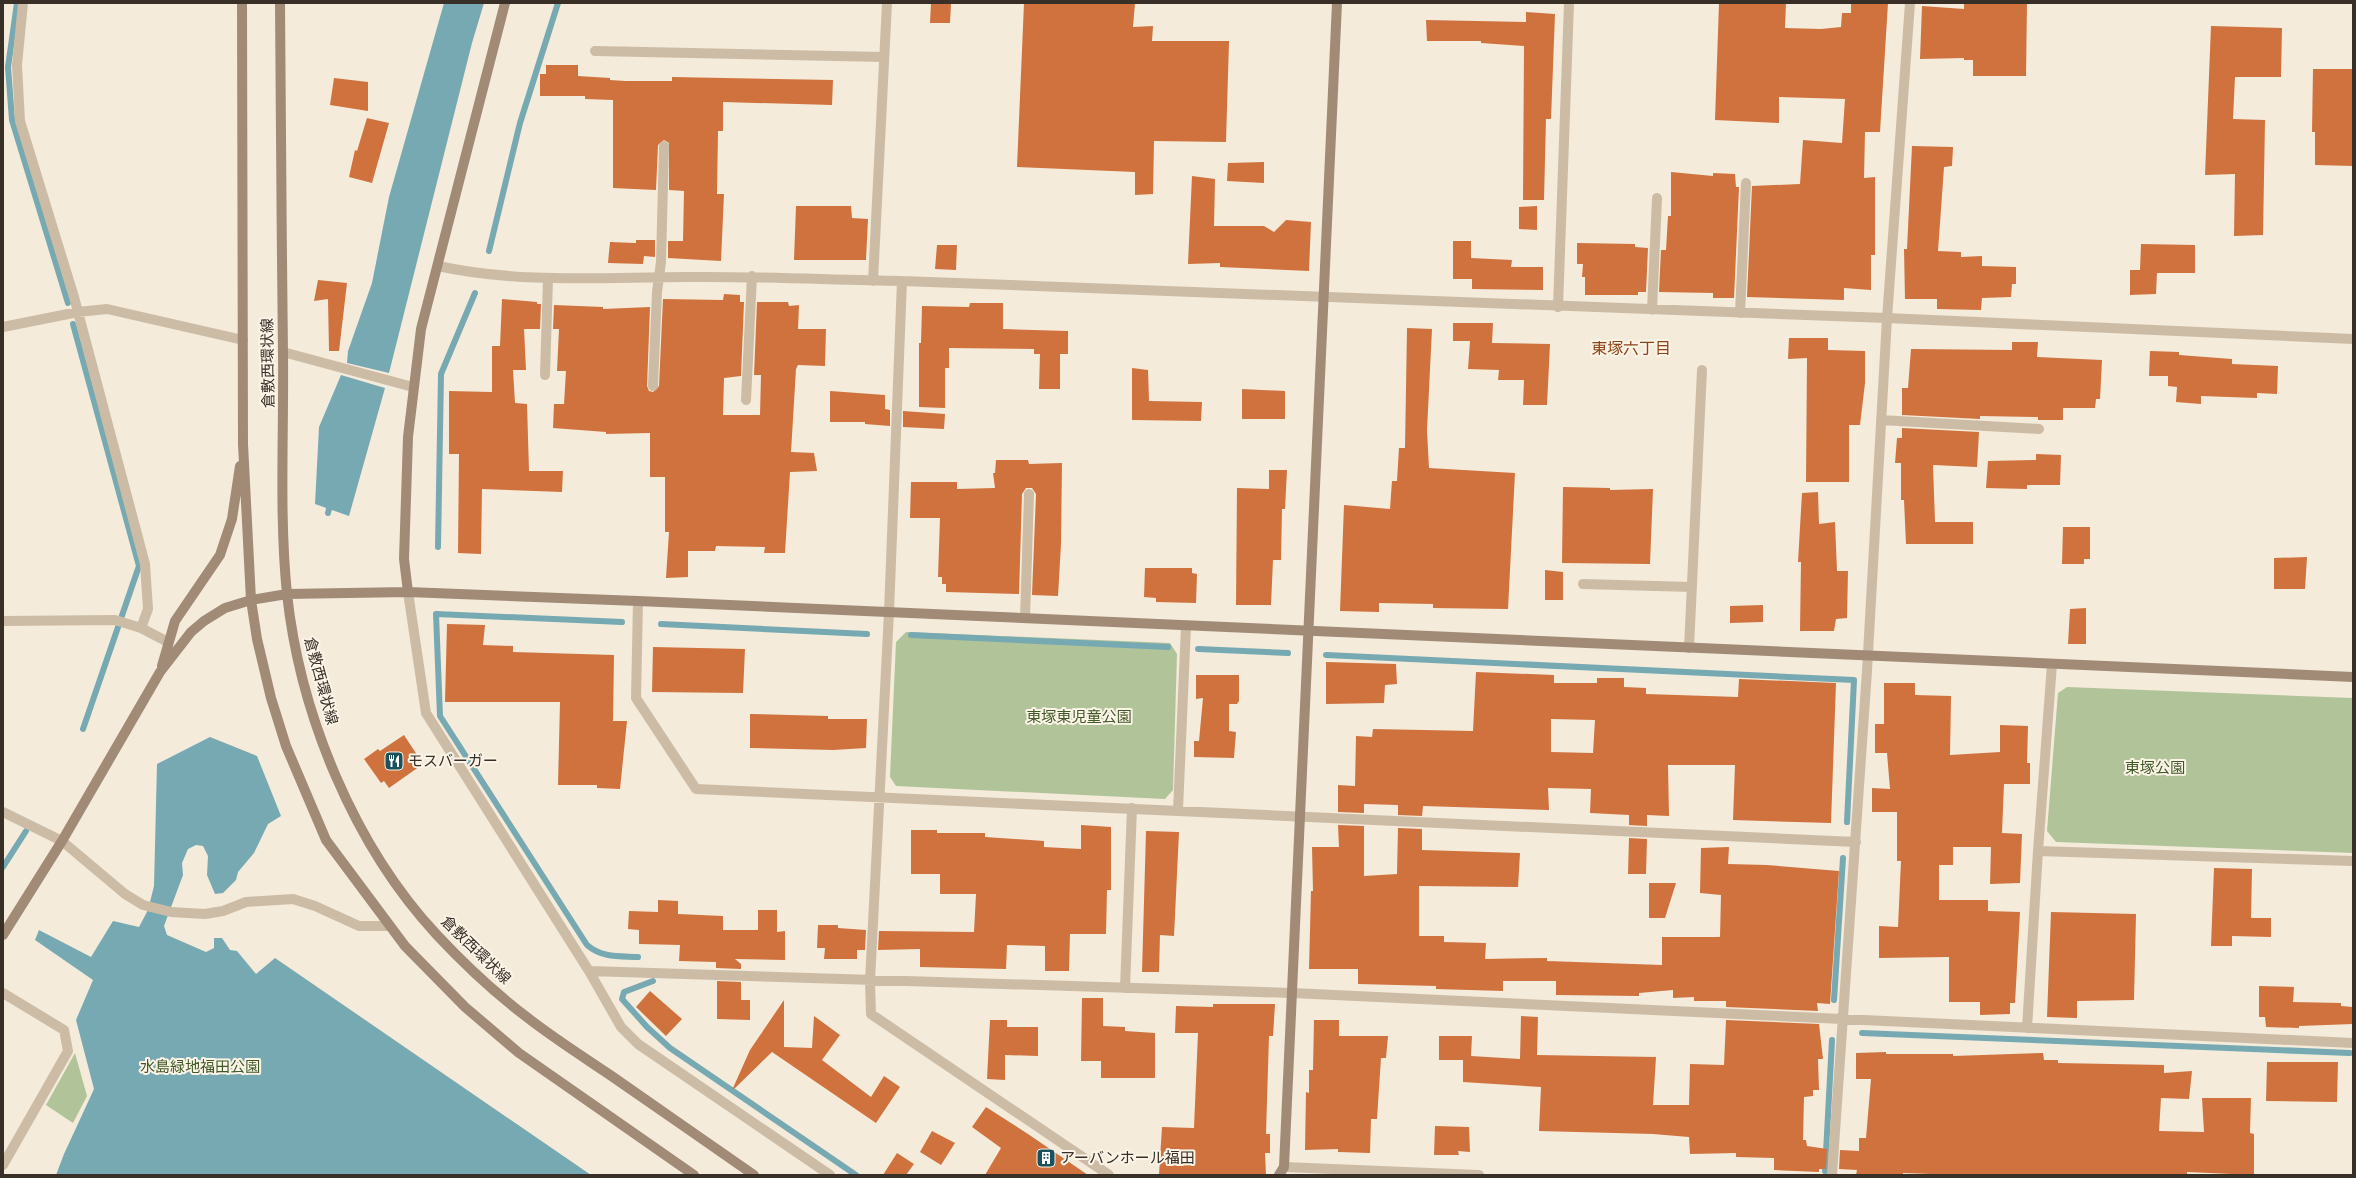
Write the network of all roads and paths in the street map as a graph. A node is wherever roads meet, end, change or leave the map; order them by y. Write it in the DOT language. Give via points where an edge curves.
graph roads {
  1 [pos="23,3"];
  2 [pos="242,3"];
  3 [pos="280,3"];
  4 [pos="505,3"];
  5 [pos="887,3"];
  6 [pos="1337,3"];
  7 [pos="1569,3"];
  8 [pos="1910,3"];
  9 [pos="595,51"];
  10 [pos="884,56"];
  11 [pos="664,146"];
  12 [pos="1746,183"];
  13 [pos="1657,198"];
  14 [pos="438,266"];
  15 [pos="752,276"];
  16 [pos="659,277"];
  17 [pos="548,279"];
  18 [pos="873,281"];
  19 [pos="902,281"];
  20 [pos="1325,298"];
  21 [pos="1558,307"];
  22 [pos="1652,310"];
  23 [pos="78,312"];
  24 [pos="1740,313"];
  25 [pos="1887,318"];
  26 [pos="3,327"];
  27 [pos="2353,339"];
  28 [pos="243,340"];
  29 [pos="283,352"];
  30 [pos="1702,370"];
  31 [pos="545,375"];
  32 [pos="652,386"];
  33 [pos="413,387"];
  34 [pos="746,400"];
  35 [pos="1881,420"];
  36 [pos="2039,429"];
  37 [pos="243,444"];
  38 [pos="1029,494"];
  39 [pos="1583,584"];
  40 [pos="1692,587"];
  41 [pos="408,592"];
  42 [pos="287,594"];
  43 [pos="251,600"];
  44 [pos="638,601"];
  45 [pos="889,612"];
  46 [pos="1025,618"];
  47 [pos="3,621"];
  48 [pos="136,626"];
  49 [pos="1186,626"];
  50 [pos="1307,631"];
  51 [pos="168,642"];
  52 [pos="1689,648"];
  53 [pos="1867,655"];
  54 [pos="2052,664"];
  55 [pos="160,672"];
  56 [pos="2353,678"];
  57 [pos="879,796"];
  58 [pos="1132,808"];
  59 [pos="1178,810"];
  60 [pos="3,812"];
  61 [pos="1299,816"];
  62 [pos="62,841"];
  63 [pos="1856,842"];
  64 [pos="2038,851"];
  65 [pos="2353,860"];
  66 [pos="389,926"];
  67 [pos="3,935"];
  68 [pos="589,971"];
  69 [pos="870,981"];
  70 [pos="1125,988"];
  71 [pos="3,993"];
  72 [pos="1292,993"];
  73 [pos="1841,1019"];
  74 [pos="2027,1028"];
  75 [pos="2353,1043"];
  76 [pos="3,1165"];
  77 [pos="1282,1171"];
  78 [pos="694,1175"];
  79 [pos="754,1175"];
  80 [pos="830,1175"];
  81 [pos="1110,1175"];
  82 [pos="1479,1175"];
  83 [pos="1832,1175"];
  1 -- 23 [label="street" via="17,65 20,121"];
  2 -- 28 [label="street, 倉敷西環状線"];
  3 -- 29 [label="street, 倉敷西環状線"];
  4 -- 14 [label="street"];
  5 -- 10 [label="street"];
  6 -- 20 [label="street"];
  7 -- 21 [label="street"];
  8 -- 25 [label="street"];
  9 -- 10 [label="street"];
  10 -- 18 [label="street"];
  11 -- 16 [label="street" via="662,262"];
  12 -- 24 [label="street"];
  13 -- 22 [label="street"];
  14 -- 17 [label="street"];
  14 -- 33 [label="street" via="421,329"];
  15 -- 16 [label="street"];
  15 -- 18 [label="street"];
  15 -- 34 [label="street"];
  16 -- 17 [label="street"];
  16 -- 32 [label="street"];
  17 -- 31 [label="street"];
  18 -- 19 [label="street"];
  19 -- 20 [label="street"];
  19 -- 45 [label="street"];
  20 -- 21 [label="street"];
  20 -- 50 [label="street"];
  21 -- 22 [label="street"];
  22 -- 24 [label="street"];
  23 -- 26 [label="street"];
  23 -- 28 [label="street" via="107,309"];
  23 -- 48 [label="street" via="145,564 148,609"];
  24 -- 25 [label="street"];
  25 -- 27 [label="street"];
  25 -- 35 [label="street"];
  28 -- 37 [label="street, 倉敷西環状線"];
  29 -- 33 [label="street"];
  29 -- 42 [label="street, 倉敷西環状線"];
  30 -- 40 [label="street"];
  33 -- 41 [label="street" via="408,437 404,559"];
  35 -- 36 [label="street"];
  35 -- 53 [label="street"];
  37 -- 43 [label="street, 倉敷西環状線"];
  37 -- 51 [label="street" via="232,519 220,555 175,622"];
  38 -- 46 [label="street"];
  39 -- 40 [label="street"];
  40 -- 52 [label="street"];
  41 -- 42 [label="street"];
  41 -- 44 [label="street"];
  41 -- 68 [label="street" via="426,713"];
  42 -- 43 [label="street"];
  42 -- 79 [label="street, 倉敷西環状線" via="298,665 314,721 336,778 393,878 435,932 480,978 528,1018"];
  43 -- 55 [label="street" via="225,608 204,621 191,632"];
  43 -- 66 [label="street, 倉敷西環状線" via="271,698 286,746 326,840"];
  44 -- 45 [label="street"];
  44 -- 57 [label="street" via="636,698 696,789"];
  45 -- 46 [label="street"];
  45 -- 57 [label="street"];
  46 -- 49 [label="street"];
  47 -- 48 [label="street" via="115,620"];
  48 -- 51 [label="street"];
  49 -- 50 [label="street"];
  49 -- 59 [label="street"];
  50 -- 52 [label="street"];
  50 -- 61 [label="street"];
  51 -- 55 [label="street"];
  52 -- 53 [label="street"];
  53 -- 54 [label="street"];
  53 -- 63 [label="street"];
  54 -- 56 [label="street"];
  54 -- 64 [label="street"];
  55 -- 62 [label="street"];
  57 -- 58 [label="street"];
  57 -- 69 [label="street"];
  58 -- 59 [label="street"];
  58 -- 70 [label="street"];
  59 -- 61 [label="street"];
  60 -- 62 [label="street"];
  61 -- 63 [label="street"];
  61 -- 72 [label="street"];
  62 -- 66 [label="street" via="125,894 143,905 171,912 205,914 223,911 246,902 293,899 359,926"];
  62 -- 67 [label="street"];
  63 -- 73 [label="street"];
  64 -- 65 [label="street"];
  64 -- 74 [label="street"];
  66 -- 78 [label="street, 倉敷西環状線" via="405,946 465,1007 519,1053"];
  68 -- 69 [label="street"];
  68 -- 80 [label="street" via="621,1027 638,1044"];
  69 -- 70 [label="street"];
  69 -- 81 [label="street" via="871,1014"];
  70 -- 72 [label="street"];
  71 -- 76 [label="street" via="64,1030 68,1051"];
  72 -- 73 [label="street"];
  72 -- 77 [label="street"];
  73 -- 74 [label="street"];
  73 -- 83 [label="street"];
  74 -- 75 [label="street"];
  77 -- 82 [label="street"];
}
